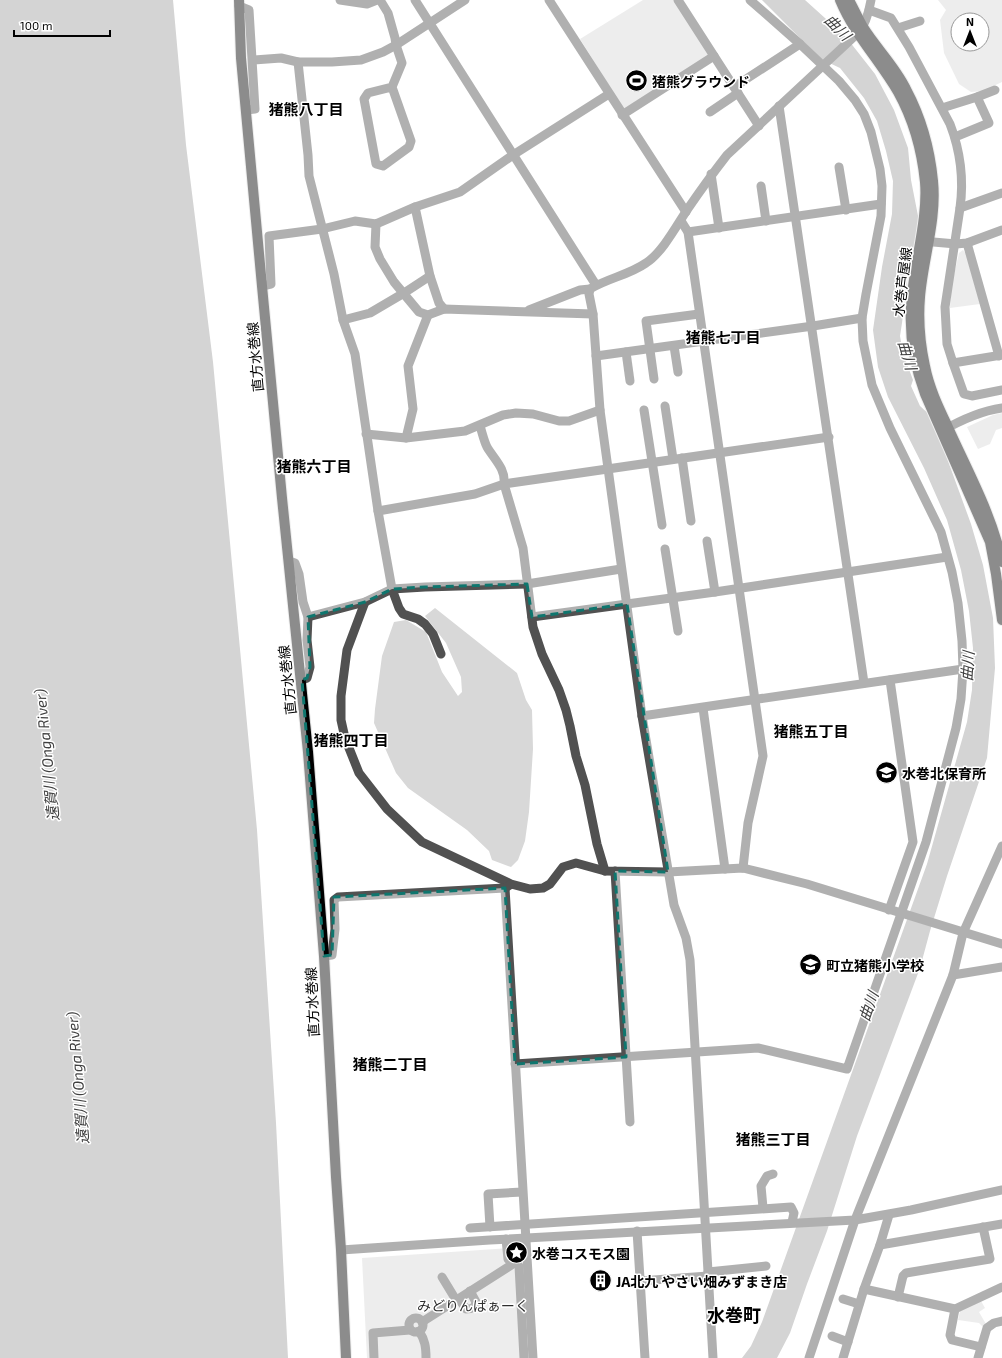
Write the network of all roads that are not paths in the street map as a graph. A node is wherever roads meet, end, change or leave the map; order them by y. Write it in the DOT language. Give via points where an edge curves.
graph roads {
  1 [pos="340,0"];
  2 [pos="378,0"];
  3 [pos="415,0"];
  4 [pos="465,0"];
  5 [pos="549,0"];
  6 [pos="678,0"];
  7 [pos="750,0"];
  8 [pos="840,0"];
  9 [pos="849,0"];
  10 [pos="871,0"];
  11 [pos="239,3"];
  12 [pos="870,10"];
  13 [pos="920,21"];
  14 [pos="430,23"];
  15 [pos="898,28"];
  16 [pos="858,33"];
  17 [pos="800,44"];
  18 [pos="396,45"];
  19 [pos="714,56"];
  20 [pos="253,60"];
  21 [pos="298,62"];
  22 [pos="824,65"];
  23 [pos="392,87"];
  24 [pos="736,90"];
  25 [pos="995,90"];
  26 [pos="609,94"];
  27 [pos="977,97"];
  28 [pos="779,106"];
  29 [pos="942,108"];
  30 [pos="246,110"];
  31 [pos="710,112"];
  32 [pos="622,115"];
  33 [pos="759,126"];
  34 [pos="955,137"];
  35 [pos="513,155"];
  36 [pos="840,167"];
  37 [pos="711,174"];
  38 [pos="762,186"];
  39 [pos="1002,193"];
  40 [pos="881,204"];
  41 [pos="414,207"];
  42 [pos="960,208"];
  43 [pos="846,210"];
  44 [pos="686,212"];
  45 [pos="796,216"];
  46 [pos="681,221"];
  47 [pos="766,221"];
  48 [pos="376,224"];
  49 [pos="719,228"];
  50 [pos="322,229"];
  51 [pos="1002,230"];
  52 [pos="688,232"];
  53 [pos="925,241"];
  54 [pos="967,242"];
  55 [pos="956,244"];
  56 [pos="430,276"];
  57 [pos="262,286"];
  58 [pos="593,287"];
  59 [pos="404,293"];
  60 [pos="555,299"];
  61 [pos="444,309"];
  62 [pos="526,311"];
  63 [pos="559,312"];
  64 [pos="593,314"];
  65 [pos="699,314"];
  66 [pos="428,315"];
  67 [pos="862,318"];
  68 [pos="344,320"];
  69 [pos="813,326"];
  70 [pos="704,341"];
  71 [pos="674,346"];
  72 [pos="650,349"];
  73 [pos="626,352"];
  74 [pos="1000,355"];
  75 [pos="596,356"];
  76 [pos="953,363"];
  77 [pos="678,372"];
  78 [pos="654,378"];
  79 [pos="630,381"];
  80 [pos="1002,390"];
  81 [pos="665,406"];
  82 [pos="1002,408"];
  83 [pos="600,410"];
  84 [pos="644,410"];
  85 [pos="480,426"];
  86 [pos="945,429"];
  87 [pos="366,434"];
  88 [pos="829,437"];
  89 [pos="406,438"];
  90 [pos="720,453"];
  91 [pos="678,459"];
  92 [pos="652,462"];
  93 [pos="608,469"];
  94 [pos="504,484"];
  95 [pos="378,511"];
  96 [pos="691,521"];
  97 [pos="662,525"];
  98 [pos="707,541"];
  99 [pos="665,549"];
  100 [pos="947,557"];
  101 [pos="289,561"];
  102 [pos="1002,562"];
  103 [pos="621,568"];
  104 [pos="847,572"];
  105 [pos="528,584"];
  106 [pos="739,588"];
  107 [pos="392,589"];
  108 [pos="715,592"];
  109 [pos="672,597"];
  110 [pos="365,602"];
  111 [pos="627,604"];
  112 [pos="308,617"];
  113 [pos="532,617"];
  114 [pos="1002,620"];
  115 [pos="678,631"];
  116 [pos="441,654"];
  117 [pos="963,669"];
  118 [pos="302,680"];
  119 [pos="890,680"];
  120 [pos="864,683"];
  121 [pos="756,700"];
  122 [pos="703,708"];
  123 [pos="642,716"];
  124 [pos="1002,847"];
  125 [pos="743,868"];
  126 [pos="725,869"];
  127 [pos="604,871"];
  128 [pos="615,871"];
  129 [pos="668,872"];
  130 [pos="508,886"];
  131 [pos="889,910"];
  132 [pos="900,913"];
  133 [pos="963,933"];
  134 [pos="1002,944"];
  135 [pos="324,956"];
  136 [pos="1002,967"];
  137 [pos="953,976"];
  138 [pos="695,1053"];
  139 [pos="626,1057"];
  140 [pos="515,1064"];
  141 [pos="630,1122"];
  142 [pos="773,1174"];
  143 [pos="1002,1190"];
  144 [pos="522,1192"];
  145 [pos="763,1208"];
  146 [pos="704,1212"];
  147 [pos="889,1215"];
  148 [pos="855,1220"];
  149 [pos="794,1222"];
  150 [pos="524,1224"];
  151 [pos="1002,1224"];
  152 [pos="490,1227"];
  153 [pos="983,1227"];
  154 [pos="470,1228"];
  155 [pos="705,1228"];
  156 [pos="637,1231"];
  157 [pos="525,1238"];
  158 [pos="506,1239"];
  159 [pos="880,1245"];
  160 [pos="342,1250"];
  161 [pos="520,1265"];
  162 [pos="766,1266"];
  163 [pos="708,1274"];
  164 [pos="442,1277"];
  165 [pos="640,1281"];
  166 [pos="1002,1287"];
  167 [pos="864,1289"];
  168 [pos="470,1291"];
  169 [pos="898,1297"];
  170 [pos="457,1299"];
  171 [pos="843,1299"];
  172 [pos="859,1304"];
  173 [pos="955,1309"];
  174 [pos="1002,1321"];
  175 [pos="415,1331"];
  176 [pos="832,1336"];
  177 [pos="848,1342"];
  178 [pos="981,1347"];
  179 [pos="346,1358"];
  180 [pos="374,1358"];
  181 [pos="426,1358"];
  182 [pos="524,1358"];
  183 [pos="533,1358"];
  184 [pos="645,1358"];
  185 [pos="714,1358"];
  186 [pos="809,1358"];
  187 [pos="843,1358"];
  188 [pos="978,1358"];
  1 -- 2 [label="street" via="367,4"];
  2 -- 18 [label="street" via="388,14"];
  3 -- 14 [label="street"];
  4 -- 14 [label="street"];
  5 -- 26 [label="street"];
  6 -- 19 [label="street"];
  7 -- 17 [label="street"];
  8 -- 16 [label="main road, 水巻芦屋線"];
  9 -- 16 [label="main road, 水巻芦屋線"];
  10 -- 12 [label="street"];
  11 -- 20 [label="street" via="249,10"];
  11 -- 30 [label="main road, 直方水巻線"];
  12 -- 15 [label="street" via="891,18"];
  12 -- 16 [label="street"];
  13 -- 15 [label="street"];
  14 -- 18 [label="street"];
  14 -- 35 [label="street"];
  15 -- 29 [label="street"];
  16 -- 22 [label="street"];
  16 -- 53 [label="main road, 水巻芦屋線" via="898,93 909,115 925,183"];
  17 -- 22 [label="street"];
  17 -- 24 [label="street"];
  18 -- 21 [label="street" via="361,60"];
  18 -- 23 [label="street" via="402,63"];
  19 -- 24 [label="street"];
  19 -- 32 [label="street"];
  20 -- 21 [label="street" via="281,58"];
  20 -- 30 [label="street" via="255,109"];
  21 -- 50 [label="street" via="309,176"];
  22 -- 28 [label="street"];
  22 -- 40 [label="street" via="864,114 880,169"];
  23 -- 23 [label="street" via="411,141 408,147 383,166 376,164 364,99 368,93"];
  24 -- 31 [label="street"];
  24 -- 33 [label="street"];
  25 -- 27 [label="street"];
  26 -- 32 [label="street"];
  26 -- 35 [label="street"];
  27 -- 29 [label="street"];
  27 -- 34 [label="street" via="989,123"];
  28 -- 33 [label="street"];
  28 -- 45 [label="street"];
  29 -- 34 [label="street"];
  30 -- 57 [label="main road, 直方水巻線"];
  32 -- 44 [label="street"];
  33 -- 37 [label="street" via="727,155"];
  34 -- 42 [label="street" via="962,190"];
  35 -- 41 [label="street" via="460,192"];
  35 -- 58 [label="street"];
  36 -- 43 [label="street"];
  37 -- 44 [label="street"];
  37 -- 49 [label="street"];
  38 -- 47 [label="street"];
  39 -- 42 [label="street"];
  40 -- 43 [label="street"];
  40 -- 67 [label="street"];
  41 -- 48 [label="street"];
  41 -- 56 [label="street"];
  42 -- 55 [label="street"];
  43 -- 45 [label="street"];
  44 -- 46 [label="street"];
  45 -- 47 [label="street"];
  45 -- 69 [label="street"];
  46 -- 52 [label="street"];
  46 -- 58 [label="street" via="647,263"];
  47 -- 49 [label="street"];
  48 -- 50 [label="street" via="355,221"];
  48 -- 59 [label="street" via="374,247 391,277"];
  49 -- 52 [label="street"];
  50 -- 57 [label="street" via="268,236 271,284"];
  50 -- 68 [label="street"];
  51 -- 54 [label="street"];
  52 -- 65 [label="street"];
  53 -- 55 [label="street"];
  53 -- 86 [label="main road, 水巻芦屋線" via="910,314 913,356 918,378"];
  54 -- 55 [label="street"];
  54 -- 74 [label="street"];
  55 -- 76 [label="street" via="945,308 947,344"];
  56 -- 59 [label="street"];
  56 -- 61 [label="street" via="439,303"];
  57 -- 101 [label="main road, 直方水巻線"];
  58 -- 60 [label="street"];
  58 -- 64 [label="street" via="589,294"];
  59 -- 66 [label="street" via="419,312"];
  59 -- 68 [label="street" via="370,313"];
  60 -- 62 [label="street"];
  60 -- 63 [label="street"];
  61 -- 62 [label="street"];
  61 -- 66 [label="street"];
  62 -- 63 [label="street"];
  63 -- 64 [label="street"];
  64 -- 75 [label="street"];
  65 -- 70 [label="street"];
  65 -- 72 [label="street" via="646,321"];
  66 -- 89 [label="street" via="408,366 414,409"];
  67 -- 69 [label="street"];
  67 -- 100 [label="street" via="863,341 872,385 941,532"];
  68 -- 87 [label="street" via="355,354"];
  69 -- 70 [label="street"];
  69 -- 88 [label="street"];
  70 -- 71 [label="street"];
  70 -- 90 [label="street"];
  71 -- 72 [label="street"];
  71 -- 77 [label="street"];
  72 -- 73 [label="street"];
  72 -- 78 [label="street"];
  73 -- 75 [label="street"];
  73 -- 79 [label="street"];
  74 -- 76 [label="street"];
  75 -- 83 [label="street"];
  76 -- 80 [label="street" via="964,394 972,396"];
  81 -- 91 [label="street"];
  82 -- 86 [label="street" via="986,411"];
  83 -- 85 [label="street" via="570,421 559,422 540,415 516,413 503,415"];
  83 -- 93 [label="street"];
  84 -- 92 [label="street"];
  85 -- 89 [label="street" via="465,431"];
  85 -- 94 [label="street" via="487,446 505,477"];
  86 -- 102 [label="main road, 水巻芦屋線" via="986,513 997,540"];
  86 -- 114 [label="main road, 水巻芦屋線" via="990,542"];
  87 -- 89 [label="street"];
  87 -- 95 [label="street"];
  88 -- 90 [label="street"];
  88 -- 104 [label="street"];
  90 -- 91 [label="street"];
  90 -- 106 [label="street"];
  91 -- 92 [label="street"];
  91 -- 96 [label="street"];
  92 -- 93 [label="street"];
  92 -- 97 [label="street"];
  93 -- 94 [label="street"];
  93 -- 103 [label="street"];
  94 -- 95 [label="street" via="474,494"];
  94 -- 105 [label="street" via="524,548"];
  95 -- 107 [label="street"];
  98 -- 108 [label="street"];
  99 -- 109 [label="street"];
  100 -- 104 [label="street"];
  100 -- 117 [label="street" via="958,603"];
  101 -- 112 [label="street" via="295,563 299,574"];
  101 -- 118 [label="main road, 直方水巻線"];
  103 -- 105 [label="street"];
  103 -- 111 [label="street"];
  104 -- 106 [label="street"];
  104 -- 120 [label="street"];
  105 -- 107 [label="street"];
  105 -- 113 [label="street"];
  106 -- 108 [label="street"];
  106 -- 121 [label="street"];
  107 -- 110 [label="street"];
  107 -- 116 [label="street" via="403,614 425,624 433,634"];
  108 -- 109 [label="street"];
  109 -- 111 [label="street"];
  109 -- 115 [label="street"];
  110 -- 112 [label="street"];
  110 -- 130 [label="street" via="347,650 341,696 341,720 345,738 359,773 387,809 422,842"];
  111 -- 113 [label="street"];
  111 -- 123 [label="street"];
  112 -- 118 [label="street" via="310,667 307,678"];
  113 -- 127 [label="street" via="542,654 566,710"];
  117 -- 119 [label="street"];
  117 -- 132 [label="street" via="956,728 926,842"];
  118 -- 135 [label="main road, 直方水巻線"];
  119 -- 120 [label="street"];
  119 -- 131 [label="street" via="913,842"];
  120 -- 121 [label="street"];
  121 -- 122 [label="street"];
  121 -- 125 [label="street" via="763,756 748,823"];
  122 -- 123 [label="street"];
  122 -- 126 [label="street"];
  123 -- 129 [label="street"];
  124 -- 133 [label="street"];
  125 -- 126 [label="street"];
  125 -- 131 [label="street" via="807,884"];
  126 -- 129 [label="street"];
  127 -- 128 [label="street"];
  127 -- 130 [label="street" via="576,863 563,867 550,884 543,888"];
  128 -- 129 [label="street"];
  128 -- 139 [label="street"];
  129 -- 138 [label="street" via="674,905 686,938 690,960"];
  130 -- 135 [label="street" via="338,896 334,900 335,929 332,955"];
  130 -- 140 [label="street"];
  131 -- 132 [label="street"];
  132 -- 133 [label="street"];
  132 -- 138 [label="street" via="847,1068 758,1048"];
  133 -- 134 [label="street"];
  133 -- 137 [label="street"];
  135 -- 160 [label="main road, 直方水巻線"];
  136 -- 137 [label="street"];
  137 -- 148 [label="street"];
  138 -- 139 [label="street"];
  138 -- 146 [label="street"];
  139 -- 140 [label="street"];
  139 -- 141 [label="street"];
  140 -- 144 [label="street"];
  142 -- 145 [label="street" via="767,1176 761,1186"];
  143 -- 147 [label="street"];
  144 -- 150 [label="street"];
  144 -- 152 [label="street" via="488,1194"];
  145 -- 146 [label="street"];
  145 -- 149 [label="street" via="791,1207"];
  146 -- 150 [label="street"];
  146 -- 155 [label="street"];
  147 -- 148 [label="street"];
  147 -- 159 [label="street"];
  148 -- 149 [label="street"];
  148 -- 186 [label="street"];
  149 -- 155 [label="street"];
  150 -- 152 [label="street"];
  150 -- 157 [label="street"];
  151 -- 153 [label="street"];
  152 -- 154 [label="street"];
  153 -- 159 [label="street"];
  153 -- 169 [label="street" via="990,1259 906,1273"];
  155 -- 156 [label="street"];
  155 -- 163 [label="street"];
  156 -- 157 [label="street"];
  156 -- 165 [label="street"];
  157 -- 158 [label="street"];
  157 -- 161 [label="street"];
  158 -- 160 [label="street"];
  158 -- 161 [label="street" via="508,1259"];
  159 -- 167 [label="street"];
  160 -- 179 [label="main road, 直方水巻線"];
  161 -- 168 [label="street"];
  161 -- 182 [label="street"];
  161 -- 183 [label="street"];
  162 -- 163 [label="street"];
  163 -- 165 [label="street"];
  163 -- 185 [label="street"];
  164 -- 170 [label="street"];
  165 -- 184 [label="street"];
  166 -- 173 [label="street"];
  167 -- 169 [label="street"];
  167 -- 172 [label="street"];
  168 -- 170 [label="street"];
  168 -- 170 [label="street" via="476,1302 474,1307 466,1309"];
  169 -- 173 [label="street"];
  170 -- 175 [label="street" via="422,1322 422,1326"];
  171 -- 172 [label="street"];
  172 -- 177 [label="street"];
  173 -- 178 [label="street" via="950,1335 952,1340"];
  174 -- 178 [label="street" via="987,1328"];
  175 -- 180 [label="street" via="373,1333"];
  175 -- 181 [label="street" via="423,1338"];
  176 -- 177 [label="street"];
  177 -- 187 [label="street"];
  178 -- 188 [label="street"];
}
